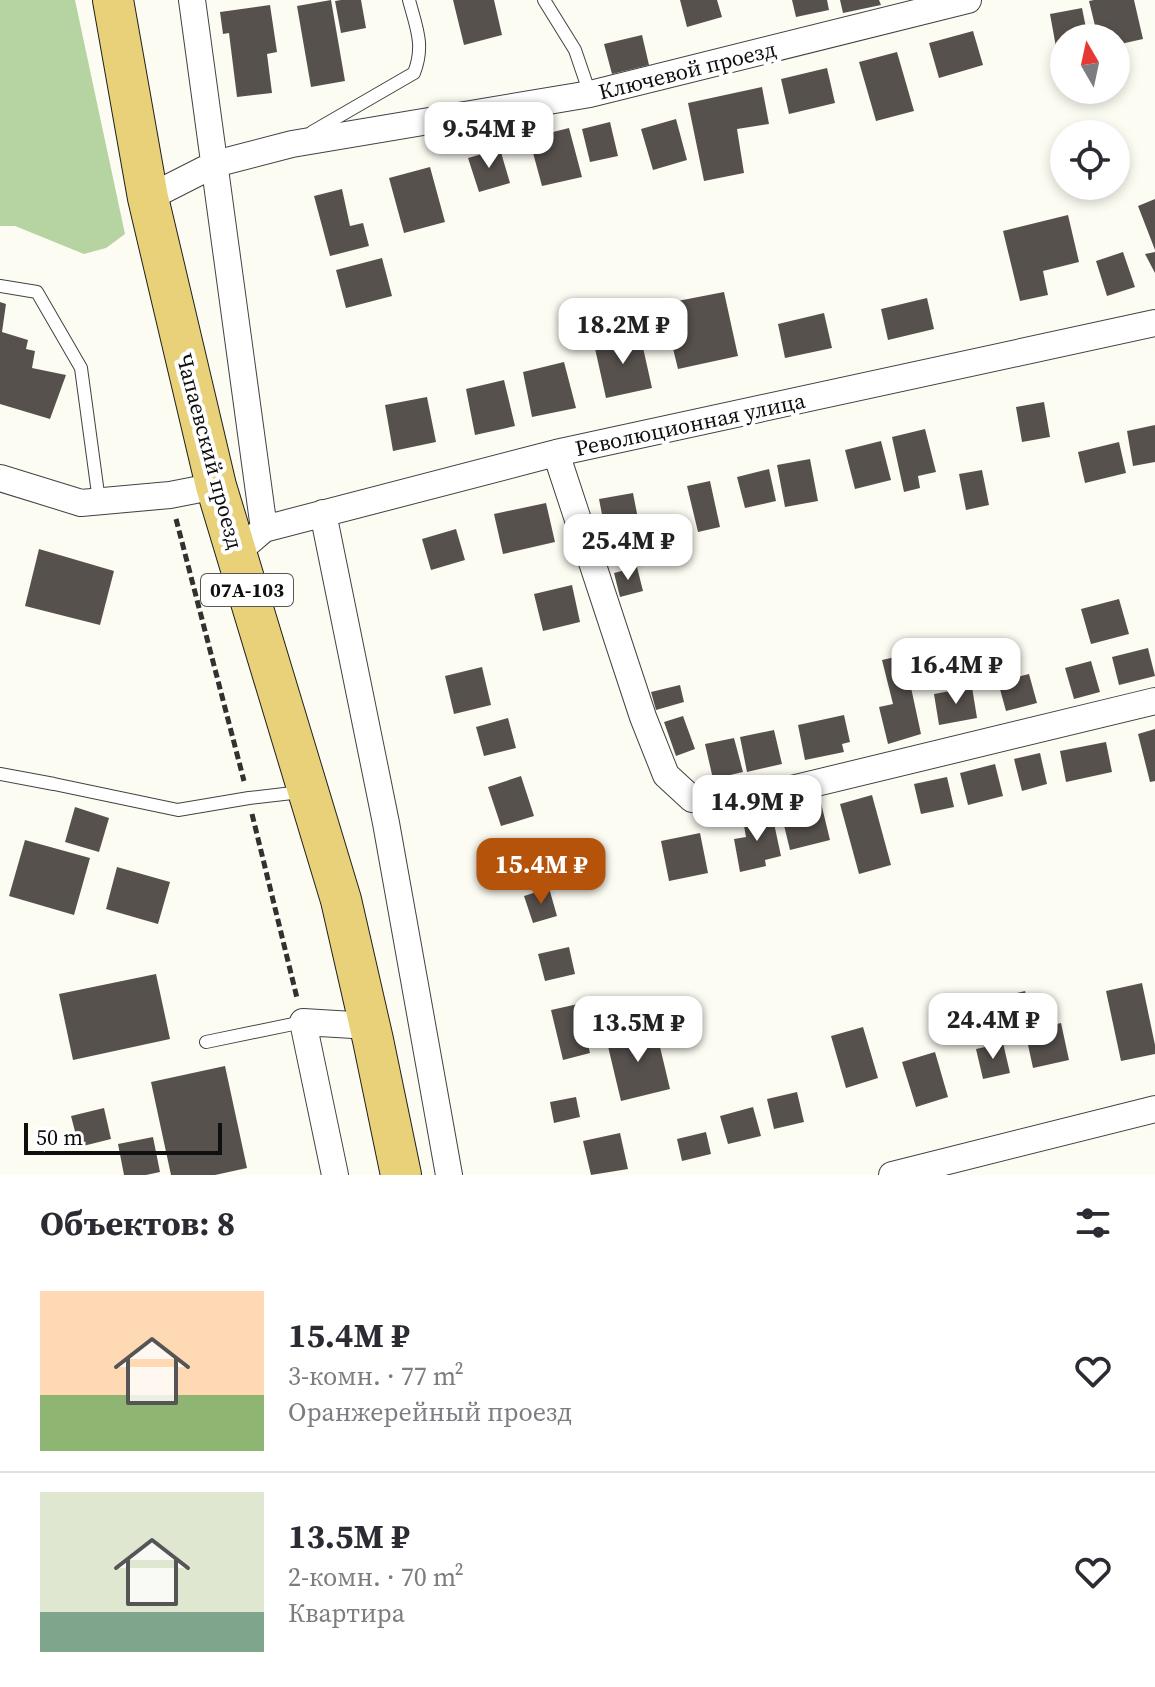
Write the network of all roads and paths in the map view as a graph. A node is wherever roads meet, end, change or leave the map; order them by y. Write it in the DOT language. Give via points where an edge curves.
graph roads {
  1 [pos="113,0"];
  2 [pos="192,0"];
  3 [pos="409,0"];
  4 [pos="544,0"];
  5 [pos="968,0"];
  6 [pos="590,94"];
  7 [pos="292,144"];
  8 [pos="215,164"];
  9 [pos="148,198"];
  10 [pos="0,286"];
  11 [pos="1155,323"];
  12 [pos="556,453"];
  13 [pos="0,478"];
  14 [pos="216,486"];
  15 [pos="170,495"];
  16 [pos="99,501"];
  17 [pos="323,513"];
  18 [pos="250,541"];
  19 [pos="1155,701"];
  20 [pos="0,774"];
  21 [pos="308,791"];
  22 [pos="249,798"];
  23 [pos="303,1022"];
  24 [pos="370,1026"];
  25 [pos="206,1042"];
  26 [pos="1155,1109"];
  27 [pos="335,1175"];
  28 [pos="401,1175"];
  29 [pos="449,1175"];
  30 [pos="892,1175"];
  1 -- 9 [label="main road, Чапаевский проезд / 07А-103"];
  2 -- 8 [label="street"];
  3 -- 7 [label="lane" via="420,44 414,73"];
  4 -- 6 [label="lane" via="575,50"];
  5 -- 6 [label="street, Ключевой проезд"];
  6 -- 7 [label="street, Ключевой проезд"];
  7 -- 8 [label="street, Ключевой проезд"];
  8 -- 9 [label="street, Ключевой проезд"];
  8 -- 18 [label="street"];
  9 -- 14 [label="main road, Чапаевский проезд / 07А-103"];
  10 -- 16 [label="lane" via="37,292 81,368"];
  11 -- 12 [label="street, Революционная улица"];
  12 -- 17 [label="street, Революционная улица"];
  12 -- 19 [label="street" via="643,717 666,775 692,799 734,803"];
  13 -- 16 [label="street" via="81,503"];
  14 -- 15 [label="street"];
  14 -- 18 [label="main road, Чапаевский проезд / 07А-103"];
  15 -- 16 [label="street"];
  15 -- 22 [label="path"];
  17 -- 18 [label="street, Революционная улица"];
  17 -- 29 [label="street"];
  18 -- 21 [label="main road, Чапаевский проезд / 07А-103"];
  20 -- 22 [label="lane" via="178,810"];
  21 -- 22 [label="lane"];
  21 -- 24 [label="main road, Чапаевский проезд / 07А-103" via="341,900"];
  22 -- 23 [label="path"];
  23 -- 24 [label="street"];
  23 -- 25 [label="lane"];
  23 -- 27 [label="street"];
  24 -- 28 [label="main road, Чапаевский проезд / 07А-103"];
  26 -- 30 [label="street"];
}
